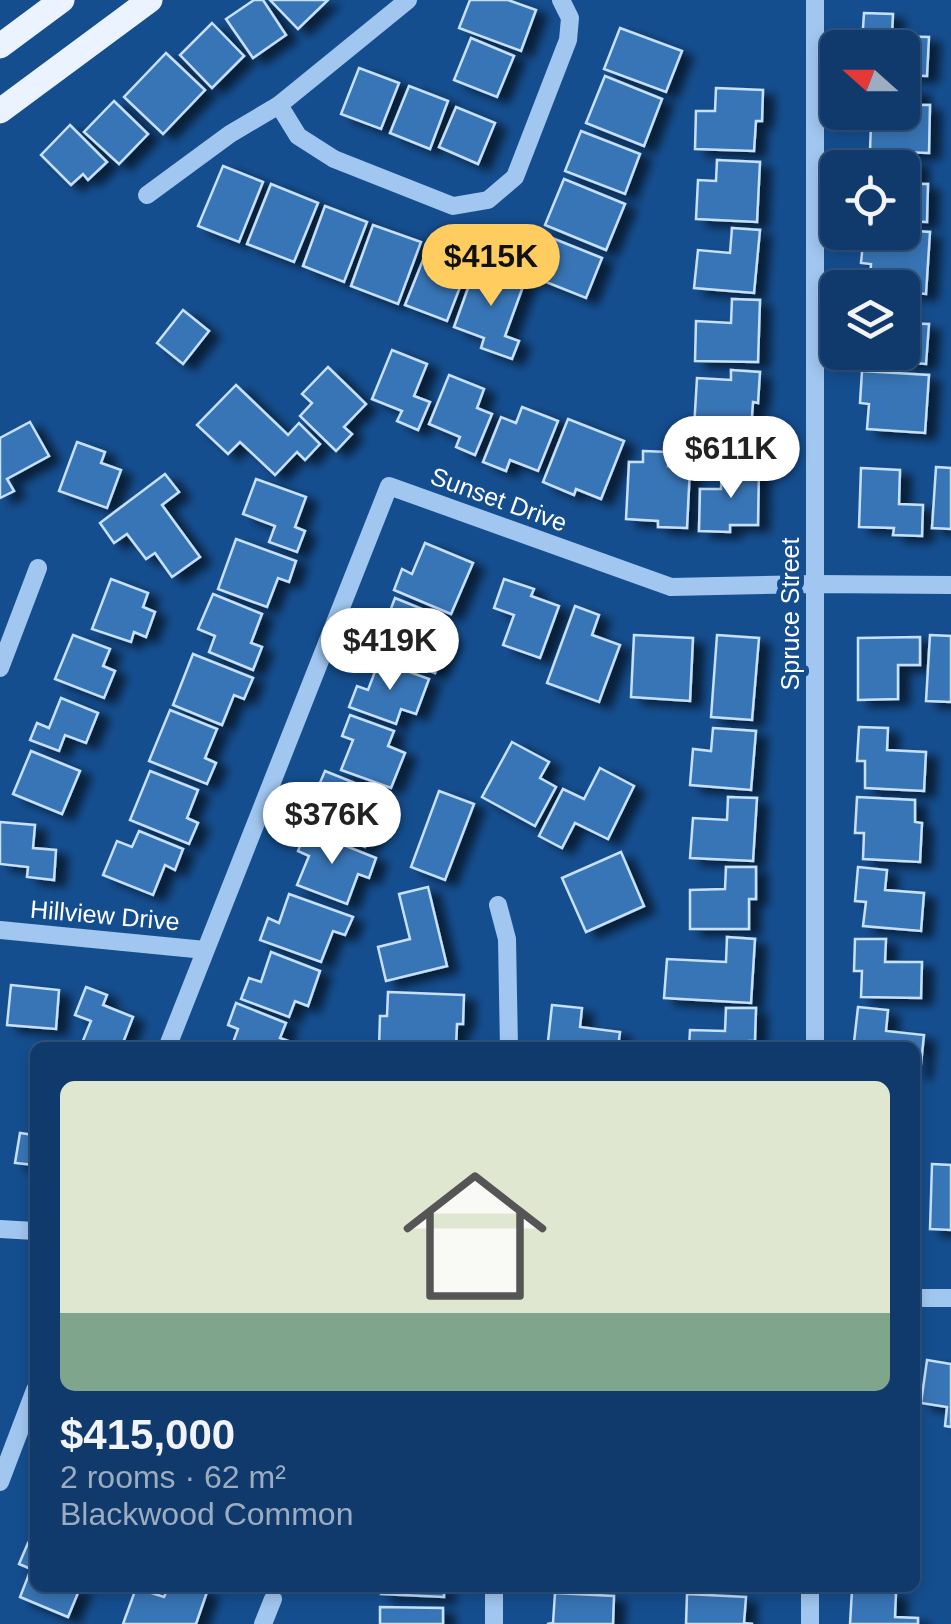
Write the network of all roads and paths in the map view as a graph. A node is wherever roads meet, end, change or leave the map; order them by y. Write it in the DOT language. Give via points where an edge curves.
graph roads {
  1 [pos="62,0"];
  2 [pos="150,0"];
  3 [pos="408,0"];
  4 [pos="561,0"];
  5 [pos="815,0"];
  6 [pos="0,46"];
  7 [pos="279,105"];
  8 [pos="0,112"];
  9 [pos="147,195"];
  10 [pos="38,568"];
  11 [pos="815,584"];
  12 [pos="951,586"];
  13 [pos="0,668"];
  14 [pos="498,904"];
  15 [pos="0,930"];
  16 [pos="205,950"];
  17 [pos="170,1042"];
  18 [pos="509,1042"];
  19 [pos="815,1042"];
  20 [pos="0,1229"];
  21 [pos="30,1231"];
  22 [pos="920,1298"];
  23 [pos="951,1298"];
  24 [pos="30,1403"];
  25 [pos="0,1482"];
  26 [pos="494,1592"];
  27 [pos="810,1592"];
  28 [pos="272,1599"];
  29 [pos="262,1624"];
  30 [pos="494,1624"];
  31 [pos="810,1624"];
  1 -- 6 [label="main road"];
  2 -- 8 [label="main road"];
  3 -- 7 [label="street"];
  4 -- 7 [label="street" via="570,18 568,40 515,176 488,200 453,206 334,159 298,136"];
  5 -- 11 [label="street, Spruce Street"];
  7 -- 9 [label="street"];
  10 -- 13 [label="street"];
  11 -- 12 [label="street, Sunset Drive"];
  11 -- 16 [label="street, Sunset Drive" via="671,586 388,486"];
  11 -- 19 [label="street, Spruce Street"];
  14 -- 18 [label="street" via="507,938"];
  15 -- 16 [label="street, Hillview Drive"];
  16 -- 17 [label="street, Sunset Drive"];
  20 -- 21 [label="street"];
  22 -- 23 [label="street"];
  24 -- 25 [label="street"];
  26 -- 30 [label="street"];
  27 -- 31 [label="street"];
  28 -- 29 [label="street"];
}
